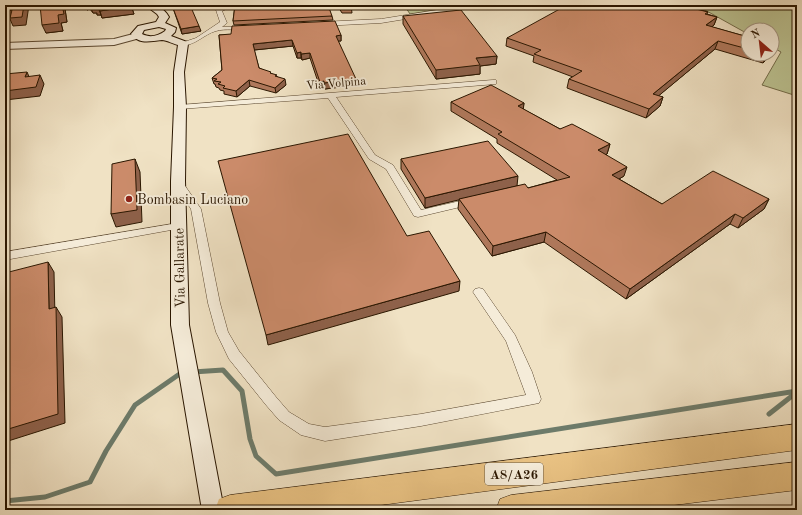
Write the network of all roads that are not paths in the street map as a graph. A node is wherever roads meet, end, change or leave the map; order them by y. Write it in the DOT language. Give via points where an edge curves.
graph roads {
  1 [pos="150,5"];
  2 [pos="232,5"];
  3 [pos="479,5"];
  4 [pos="310,25"];
  5 [pos="254,28"];
  6 [pos="215,29"];
  7 [pos="162,30"];
  8 [pos="137,36"];
  9 [pos="183,44"];
  10 [pos="5,46"];
  11 [pos="493,82"];
  12 [pos="331,96"];
  13 [pos="180,107"];
  14 [pos="178,181"];
  15 [pos="480,199"];
  16 [pos="178,226"];
  17 [pos="5,256"];
  18 [pos="479,292"];
  19 [pos="797,437"];
  20 [pos="797,476"];
  21 [pos="213,510"];
  22 [pos="230,510"];
  23 [pos="511,510"];
  1 -- 7 [label="main road" via="164,17"];
  2 -- 6 [label="street" via="219,10 224,23"];
  3 -- 4 [label="street" via="381,21"];
  5 -- 6 [label="street"];
  6 -- 9 [label="street"];
  7 -- 8 [label="main road" via="148,39"];
  7 -- 9 [label="main road"];
  8 -- 10 [label="street" via="114,42"];
  9 -- 13 [label="main road, Via Gallarate" via="179,72"];
  11 -- 12 [label="street, Via Volpina"];
  12 -- 13 [label="street, Via Volpina"];
  12 -- 15 [label="street" via="372,157 390,167 418,214"];
  13 -- 14 [label="main road, Via Gallarate"];
  14 -- 16 [label="main road, Via Gallarate"];
  14 -- 18 [label="street" via="196,209 222,332 234,355 271,401 284,416 306,430 325,434 421,420 534,399 510,339"];
  16 -- 17 [label="street"];
  16 -- 21 [label="main road, Via Gallarate" via="180,324"];
  19 -- 22 [label="highway, A8/A26"];
  20 -- 23 [label="highway, A8/A26"];
}
